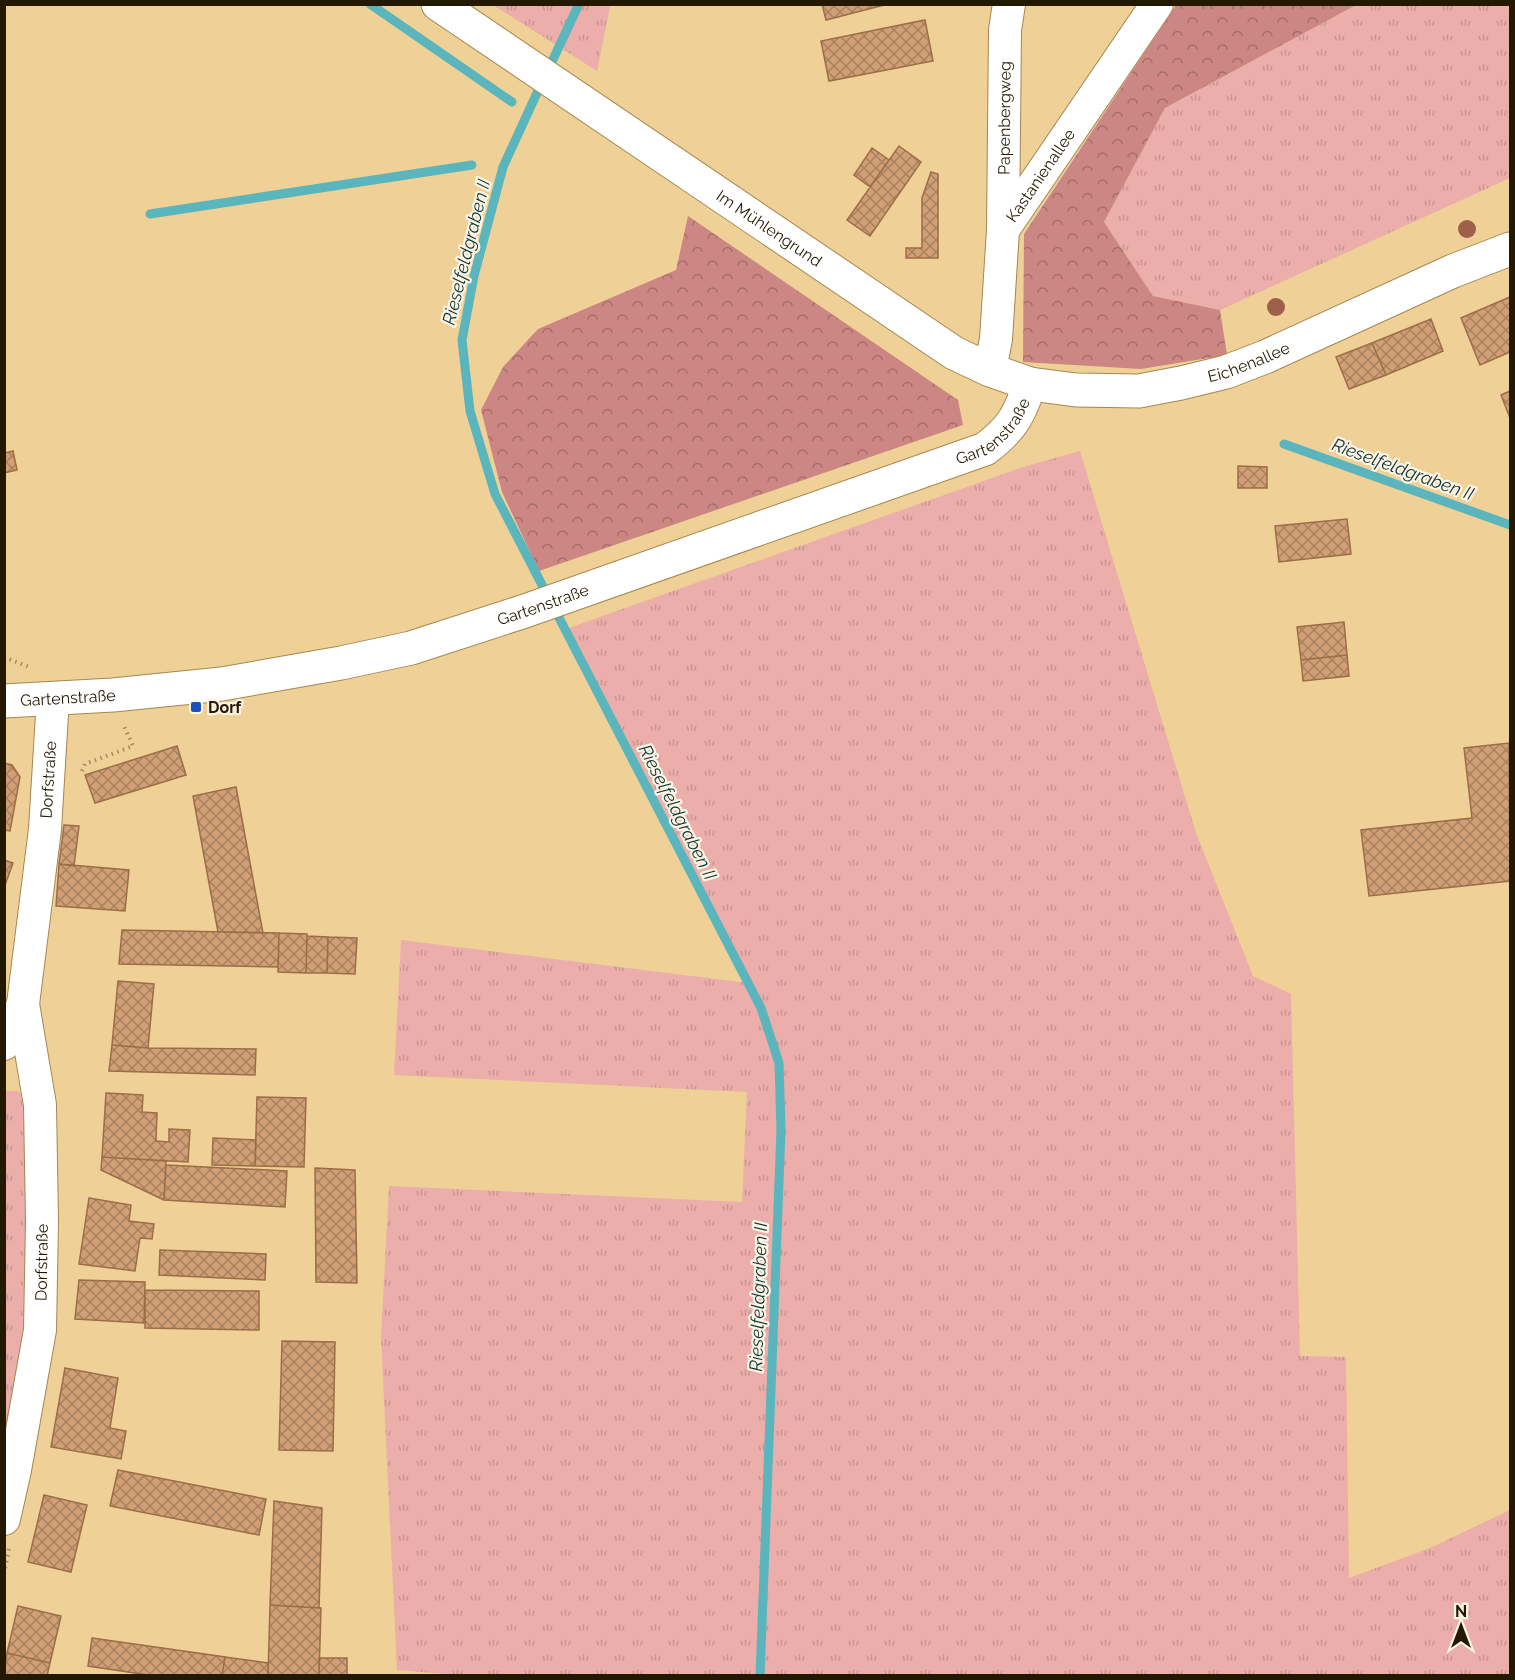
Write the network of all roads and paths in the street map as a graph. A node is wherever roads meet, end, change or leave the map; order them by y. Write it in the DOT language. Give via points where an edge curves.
graph roads {
  1 [pos="438,4"];
  2 [pos="1009,4"];
  3 [pos="1157,4"];
  4 [pos="1003,230"];
  5 [pos="1510,238"];
  6 [pos="1510,249"];
  7 [pos="1453,271"];
  8 [pos="990,370"];
  9 [pos="1030,384"];
  10 [pos="53,698"];
  11 [pos="4,701"];
  12 [pos="23,1004"];
  13 [pos="4,1044"];
  14 [pos="4,1519"];
  1 -- 8 [label="main road, Im Mühlengrund" via="954,353"];
  2 -- 4 [label="street, Papenbergweg" via="1005,30"];
  3 -- 4 [label="street, Kastanienallee"];
  4 -- 8 [label="street, Kastanienallee" via="996,339"];
  5 -- 7 [label="main road, Eichenallee"];
  6 -- 7 [label="main road, Eichenallee"];
  7 -- 9 [label="main road, Eichenallee" via="1226,372 1139,391 1076,390"];
  8 -- 9 [label="main road, Im Mühlengrund"];
  9 -- 10 [label="main road, Gartenstraße" via="1019,414 1003,436 986,449 411,648 268,677"];
  10 -- 11 [label="main road, Gartenstraße"];
  10 -- 12 [label="street, Dorfstraße" via="45,829"];
  12 -- 13 [label="street, Dorfstraße"];
  12 -- 14 [label="street, Dorfstraße" via="40,1106 40,1330"];
}
